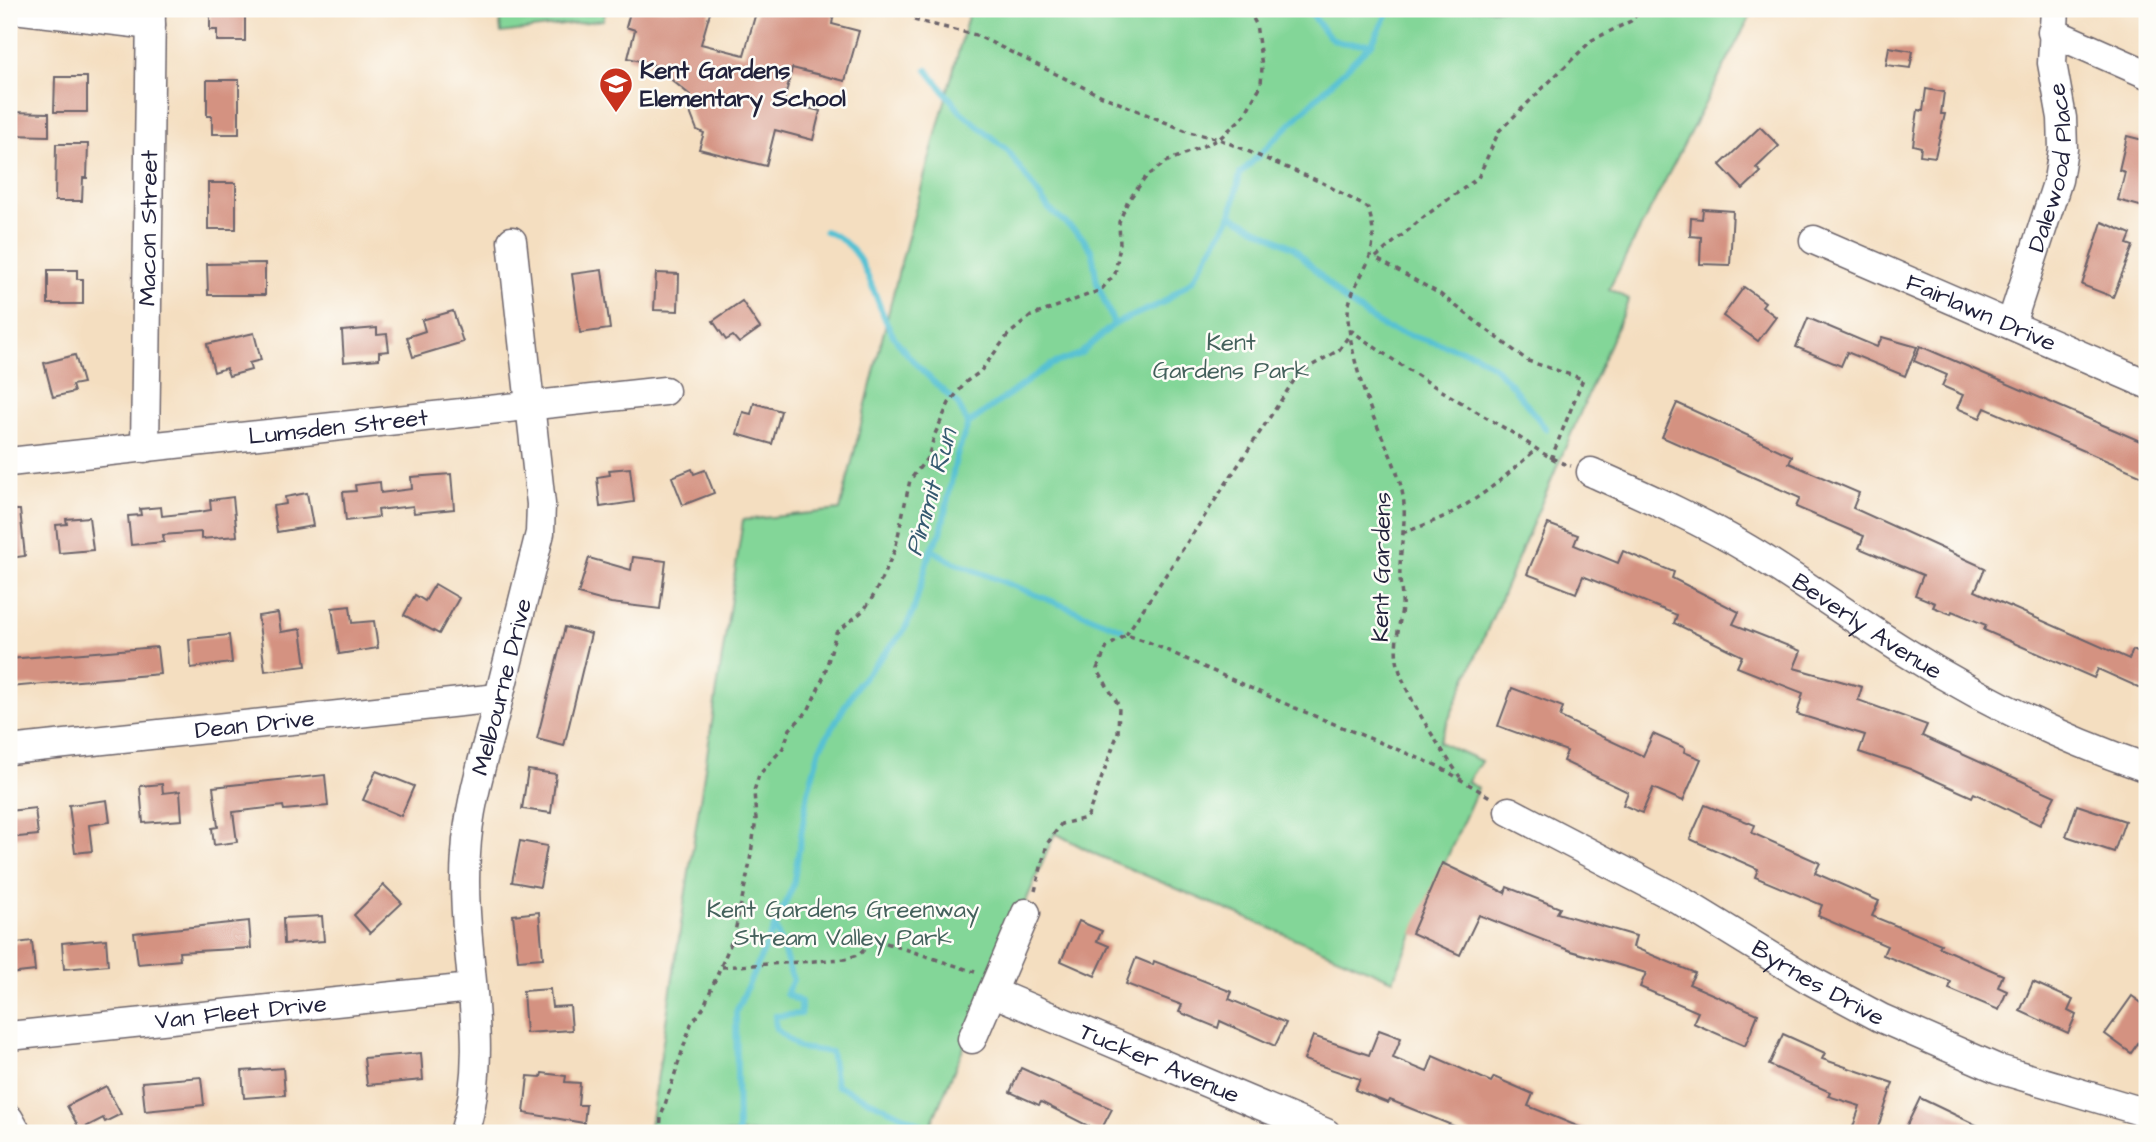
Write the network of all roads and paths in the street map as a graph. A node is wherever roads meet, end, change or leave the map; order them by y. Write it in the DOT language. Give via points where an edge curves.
graph roads {
  1 [pos="14,9"];
  2 [pos="1248,9"];
  3 [pos="1641,9"];
  4 [pos="151,17"];
  5 [pos="914,20"];
  6 [pos="2054,21"];
  7 [pos="2147,74"];
  8 [pos="1221,140"];
  9 [pos="1814,240"];
  10 [pos="512,241"];
  11 [pos="2011,324"];
  12 [pos="1352,331"];
  13 [pos="2147,384"];
  14 [pos="666,391"];
  15 [pos="531,406"];
  16 [pos="145,448"];
  17 [pos="1534,451"];
  18 [pos="1551,459"];
  19 [pos="9,462"];
  20 [pos="1591,472"];
  21 [pos="1402,533"];
  22 [pos="1126,635"];
  23 [pos="498,698"];
  24 [pos="9,750"];
  25 [pos="2147,768"];
  26 [pos="1460,777"];
  27 [pos="1508,810"];
  28 [pos="1026,913"];
  29 [pos="722,967"];
  30 [pos="995,986"];
  31 [pos="471,988"];
  32 [pos="9,1037"];
  33 [pos="972,1039"];
  34 [pos="2147,1113"];
  35 [pos="9,1119"];
  36 [pos="17,1133"];
  37 [pos="464,1133"];
  38 [pos="660,1133"];
  39 [pos="1326,1133"];
  1 -- 4 [label="street"];
  2 -- 8 [label="path" via="1260,48 1261,85 1244,116"];
  3 -- 18 [label="path" via="1631,21 1592,40 1499,131 1478,178 1375,258 1440,294 1528,361 1584,379"];
  4 -- 16 [label="street, Macon Street"];
  5 -- 8 [label="path" via="976,35 1095,93 1189,132"];
  6 -- 7 [label="street"];
  6 -- 11 [label="street, Dalewood Place" via="2052,63 2063,149 2058,180"];
  8 -- 12 [label="path, Kent Gardens" via="1368,208 1374,247 1353,296 1349,312"];
  8 -- 29 [label="path" via="1166,163 1146,177 1119,222 1115,274 1101,290 1031,316 1008,335 949,403 928,457 910,480 895,550 874,595 836,634 808,711 789,729 783,748 759,775 747,875"];
  9 -- 11 [label="street, Fairlawn Drive"];
  10 -- 15 [label="street, Melbourne Drive"];
  11 -- 13 [label="street, Fairlawn Drive"];
  12 -- 17 [label="path"];
  12 -- 21 [label="path, Kent Gardens" via="1351,346 1364,391 1404,498"];
  12 -- 22 [label="path" via="1339,350 1299,373"];
  14 -- 15 [label="street, Lumsden Street"];
  15 -- 16 [label="street, Lumsden Street"];
  15 -- 23 [label="street, Melbourne Drive" via="540,533"];
  16 -- 19 [label="street, Lumsden Street"];
  17 -- 18 [label="path"];
  17 -- 21 [label="path" via="1465,508"];
  18 -- 20 [label="path"];
  20 -- 25 [label="street, Beverly Avenue" via="1693,518 1746,548 1901,650 1979,695 2046,728"];
  21 -- 26 [label="path, Kent Gardens" via="1397,661 1421,714"];
  22 -- 26 [label="path, Kent Gardens"];
  22 -- 28 [label="path" via="1107,647 1097,669 1119,706 1118,733 1087,818 1061,824 1047,844"];
  23 -- 24 [label="street, Dean Drive"];
  23 -- 31 [label="street, Melbourne Drive" via="472,803 466,852 464,903"];
  26 -- 27 [label="path, Kent Gardens"];
  27 -- 34 [label="street, Byrnes Drive" via="1678,899 1881,1018 1998,1069"];
  28 -- 30 [label="street"];
  29 -- 30 [label="path" via="845,959 860,954 870,943 883,942"];
  29 -- 38 [label="path" via="691,1024"];
  30 -- 33 [label="street"];
  30 -- 39 [label="street, Tucker Avenue"];
  31 -- 32 [label="street, Van Fleet Drive"];
  31 -- 37 [label="street, Melbourne Drive" via="477,1074"];
  35 -- 36 [label="street"];
}
